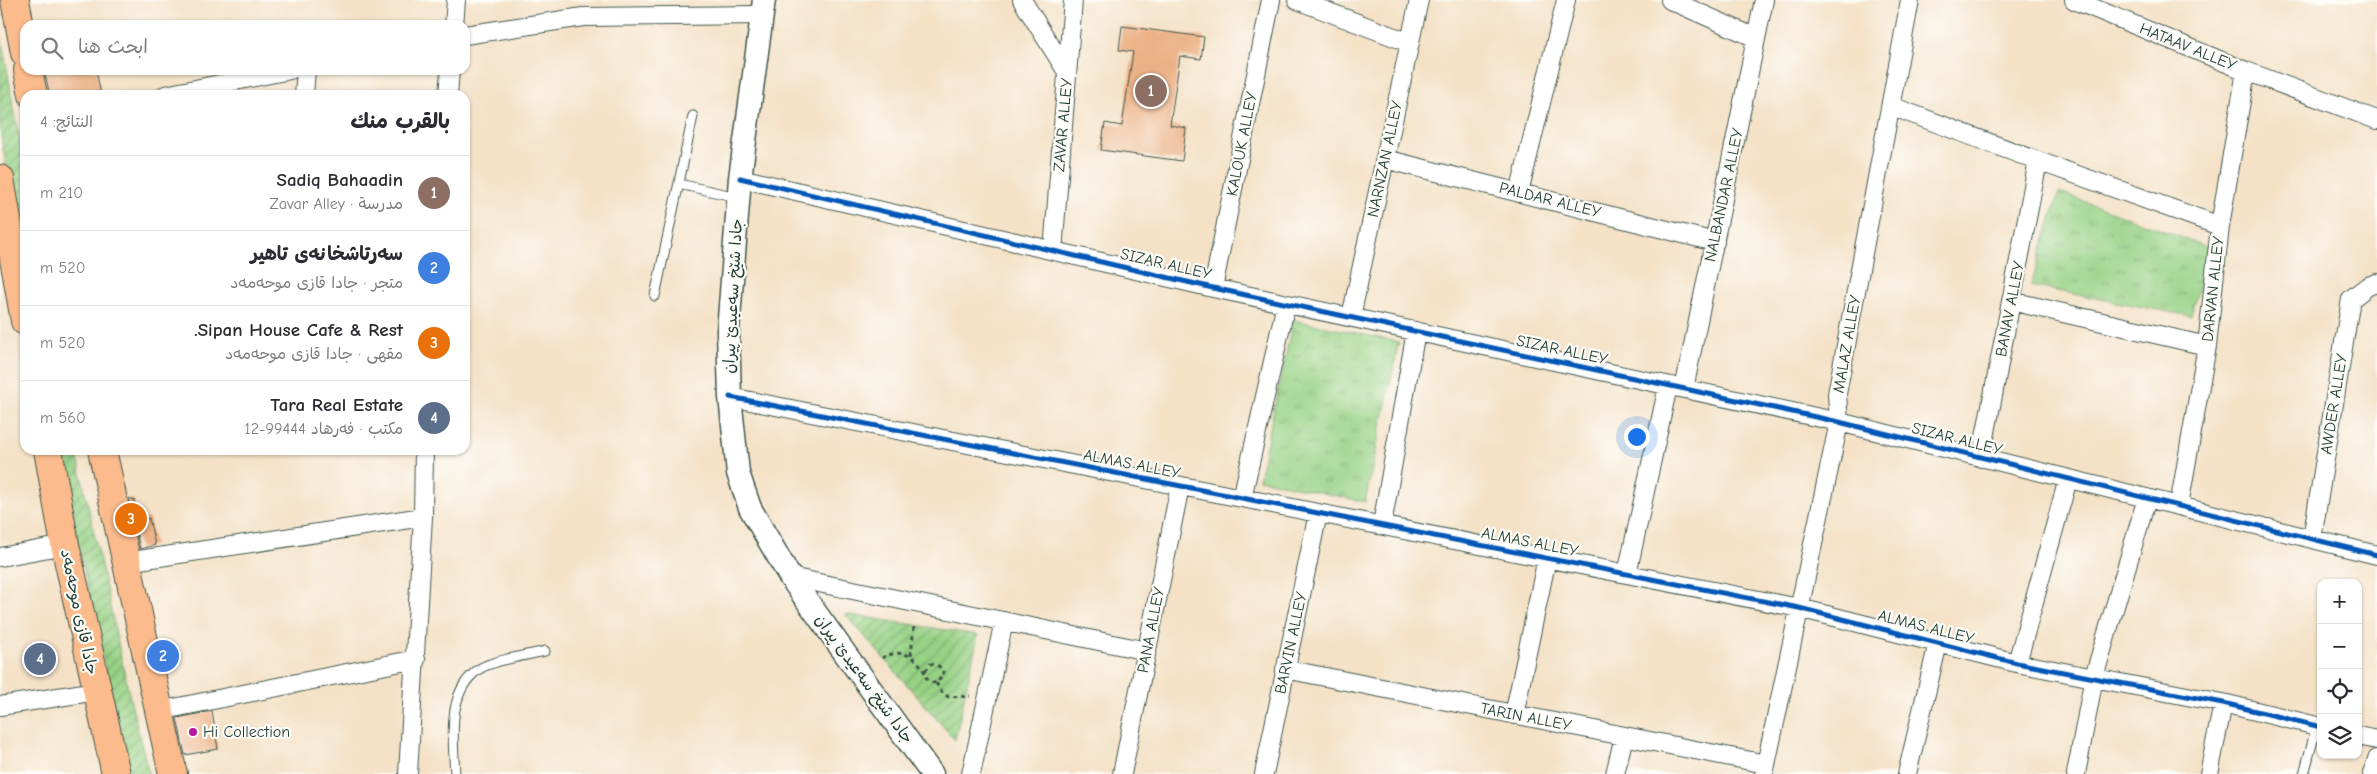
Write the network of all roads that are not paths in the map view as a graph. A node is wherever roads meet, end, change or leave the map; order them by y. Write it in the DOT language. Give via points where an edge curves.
graph roads {
  1 [pos="14,0"];
  2 [pos="456,0"];
  3 [pos="1022,0"];
  4 [pos="1073,0"];
  5 [pos="1271,0"];
  6 [pos="1297,0"];
  7 [pos="1420,0"];
  8 [pos="1566,0"];
  9 [pos="1670,0"];
  10 [pos="1764,0"];
  11 [pos="1910,0"];
  12 [pos="2074,0"];
  13 [pos="763,8"];
  14 [pos="454,20"];
  15 [pos="20,29"];
  16 [pos="470,34"];
  17 [pos="1756,38"];
  18 [pos="1410,43"];
  19 [pos="2246,71"];
  20 [pos="1067,72"];
  21 [pos="29,75"];
  22 [pos="269,75"];
  23 [pos="306,75"];
  24 [pos="450,75"];
  25 [pos="32,90"];
  26 [pos="205,90"];
  27 [pos="304,90"];
  28 [pos="448,90"];
  29 [pos="1891,106"];
  30 [pos="693,116"];
  31 [pos="2377,120"];
  32 [pos="1385,159"];
  33 [pos="2038,161"];
  34 [pos="0,179"];
  35 [pos="679,184"];
  36 [pos="739,188"];
  37 [pos="1519,193"];
  38 [pos="2220,226"];
  39 [pos="1715,242"];
  40 [pos="6,251"];
  41 [pos="1053,251"];
  42 [pos="2377,283"];
  43 [pos="1213,288"];
  44 [pos="655,296"];
  45 [pos="2011,301"];
  46 [pos="20,303"];
  47 [pos="1286,304"];
  48 [pos="1350,317"];
  49 [pos="1416,331"];
  50 [pos="2208,346"];
  51 [pos="1676,388"];
  52 [pos="730,397"];
  53 [pos="1839,422"];
  54 [pos="49,455"];
  55 [pos="103,455"];
  56 [pos="424,455"];
  57 [pos="1981,458"];
  58 [pos="2068,479"];
  59 [pos="1180,486"];
  60 [pos="1242,498"];
  61 [pos="2147,498"];
  62 [pos="2179,506"];
  63 [pos="1318,513"];
  64 [pos="423,517"];
  65 [pos="1382,525"];
  66 [pos="2312,538"];
  67 [pos="64,545"];
  68 [pos="2377,555"];
  69 [pos="0,557"];
  70 [pos="1546,558"];
  71 [pos="126,562"];
  72 [pos="1627,574"];
  73 [pos="790,577"];
  74 [pos="1799,608"];
  75 [pos="1004,621"];
  76 [pos="1938,643"];
  77 [pos="545,651"];
  78 [pos="1147,651"];
  79 [pos="416,659"];
  80 [pos="2017,663"];
  81 [pos="1286,669"];
  82 [pos="2094,677"];
  83 [pos="96,691"];
  84 [pos="2223,703"];
  85 [pos="0,706"];
  86 [pos="159,711"];
  87 [pos="1514,714"];
  88 [pos="2317,726"];
  89 [pos="2317,732"];
  90 [pos="1624,736"];
  91 [pos="2362,737"];
  92 [pos="2377,740"];
  93 [pos="2377,759"];
  94 [pos="1765,769"];
  95 [pos="116,774"];
  96 [pos="173,774"];
  97 [pos="408,774"];
  98 [pos="455,774"];
  99 [pos="932,774"];
  100 [pos="971,774"];
  101 [pos="1122,774"];
  102 [pos="1264,774"];
  103 [pos="1615,774"];
  104 [pos="1907,774"];
  105 [pos="2076,774"];
  106 [pos="2210,774"];
  107 [pos="2304,774"];
  108 [pos="2372,774"];
  1 -- 15 [label="main road"];
  2 -- 14 [label="street"];
  3 -- 20 [label="street"];
  4 -- 20 [label="street, ZAVAR ALLEY"];
  5 -- 43 [label="street, KALOUK ALLEY"];
  6 -- 18 [label="street"];
  7 -- 18 [label="street, NARNZAN ALLEY"];
  8 -- 37 [label="street"];
  9 -- 17 [label="street"];
  10 -- 17 [label="street, NALBANDAR ALLEY"];
  11 -- 29 [label="street, MALAZ ALLEY"];
  12 -- 19 [label="street, HATAAV ALLEY"];
  13 -- 16 [label="street" via="583,17"];
  13 -- 36 [label="street, جادا شێخ سەعیدێ پیران"];
  17 -- 39 [label="street, NALBANDAR ALLEY"];
  18 -- 32 [label="street, NARNZAN ALLEY"];
  19 -- 31 [label="street, HATAAV ALLEY"];
  19 -- 38 [label="street, DARVAN ALLEY"];
  20 -- 41 [label="street, ZAVAR ALLEY"];
  21 -- 25 [label="main road"];
  22 -- 26 [label="street"];
  23 -- 27 [label="street"];
  24 -- 28 [label="street"];
  29 -- 33 [label="street"];
  29 -- 53 [label="street, MALAZ ALLEY" via="1837,394"];
  30 -- 35 [label="lane"];
  32 -- 37 [label="street, PALDAR ALLEY"];
  32 -- 48 [label="street, NARNZAN ALLEY"];
  33 -- 38 [label="street"];
  33 -- 45 [label="street, BANAV ALLEY"];
  34 -- 40 [label="main road"];
  35 -- 36 [label="lane"];
  35 -- 44 [label="lane"];
  36 -- 41 [label="street, SIZAR ALLEY"];
  36 -- 52 [label="street, جادا شێخ سەعیدێ پیران" via="728,331"];
  37 -- 39 [label="street, PALDAR ALLEY"];
  38 -- 50 [label="street, DARVAN ALLEY"];
  39 -- 51 [label="street, NALBANDAR ALLEY"];
  40 -- 46 [label="main road"];
  41 -- 43 [label="street, SIZAR ALLEY"];
  42 -- 66 [label="street, AWDER ALLEY" via="2351,299"];
  43 -- 47 [label="street, SIZAR ALLEY"];
  45 -- 50 [label="street"];
  45 -- 57 [label="street, BANAV ALLEY"];
  47 -- 48 [label="street, SIZAR ALLEY"];
  47 -- 60 [label="street"];
  48 -- 49 [label="street, SIZAR ALLEY"];
  49 -- 51 [label="street, SIZAR ALLEY"];
  49 -- 65 [label="street"];
  50 -- 62 [label="street, DARVAN ALLEY"];
  51 -- 53 [label="street, SIZAR ALLEY"];
  51 -- 72 [label="street, NALBANDAR ALLEY"];
  52 -- 59 [label="street, ALMAS ALLEY"];
  52 -- 73 [label="street, جادا شێخ سەعیدێ پیران" via="738,473 750,508"];
  53 -- 57 [label="street, SIZAR ALLEY"];
  53 -- 74 [label="street, MALAZ ALLEY"];
  54 -- 67 [label="main road, جادا قازی موحەمەد"];
  55 -- 71 [label="main road"];
  56 -- 64 [label="street"];
  57 -- 58 [label="street, SIZAR ALLEY"];
  58 -- 61 [label="street, SIZAR ALLEY"];
  58 -- 80 [label="street"];
  59 -- 60 [label="street, ALMAS ALLEY"];
  59 -- 78 [label="street, PANA ALLEY"];
  60 -- 63 [label="street, ALMAS ALLEY"];
  61 -- 62 [label="street, SIZAR ALLEY"];
  61 -- 82 [label="street"];
  62 -- 66 [label="street, SIZAR ALLEY"];
  63 -- 65 [label="street, ALMAS ALLEY"];
  63 -- 81 [label="street, BARVIN ALLEY"];
  64 -- 71 [label="street"];
  64 -- 79 [label="street"];
  65 -- 70 [label="street, ALMAS ALLEY"];
  66 -- 68 [label="street, SIZAR ALLEY"];
  67 -- 69 [label="street"];
  67 -- 83 [label="main road, جادا قازی موحەمەد"];
  70 -- 72 [label="street, ALMAS ALLEY"];
  70 -- 87 [label="street"];
  71 -- 86 [label="main road"];
  72 -- 74 [label="street, ALMAS ALLEY"];
  73 -- 75 [label="street"];
  73 -- 99 [label="street, جادا شێخ سەعیدێ پیران"];
  74 -- 76 [label="street, ALMAS ALLEY"];
  74 -- 94 [label="street, MALAZ ALLEY"];
  75 -- 78 [label="street"];
  75 -- 100 [label="street"];
  76 -- 80 [label="street, ALMAS ALLEY"];
  76 -- 104 [label="street"];
  77 -- 98 [label="lane" via="482,667 464,682 452,725"];
  78 -- 101 [label="street, PANA ALLEY"];
  79 -- 86 [label="street"];
  79 -- 97 [label="street"];
  80 -- 82 [label="street, ALMAS ALLEY"];
  81 -- 87 [label="street, TARIN ALLEY"];
  81 -- 102 [label="street, BARVIN ALLEY"];
  82 -- 84 [label="street, ALMAS ALLEY"];
  82 -- 105 [label="street"];
  83 -- 85 [label="street"];
  83 -- 95 [label="main road, جادا قازی موحەمەد"];
  84 -- 88 [label="street, ALMAS ALLEY"];
  84 -- 106 [label="street"];
  86 -- 96 [label="main road"];
  87 -- 90 [label="street, TARIN ALLEY"];
  89 -- 107 [label="lane"];
  90 -- 94 [label="street, TARIN ALLEY"];
  90 -- 103 [label="street"];
  91 -- 92 [label="street"];
  93 -- 108 [label="street"];
}
